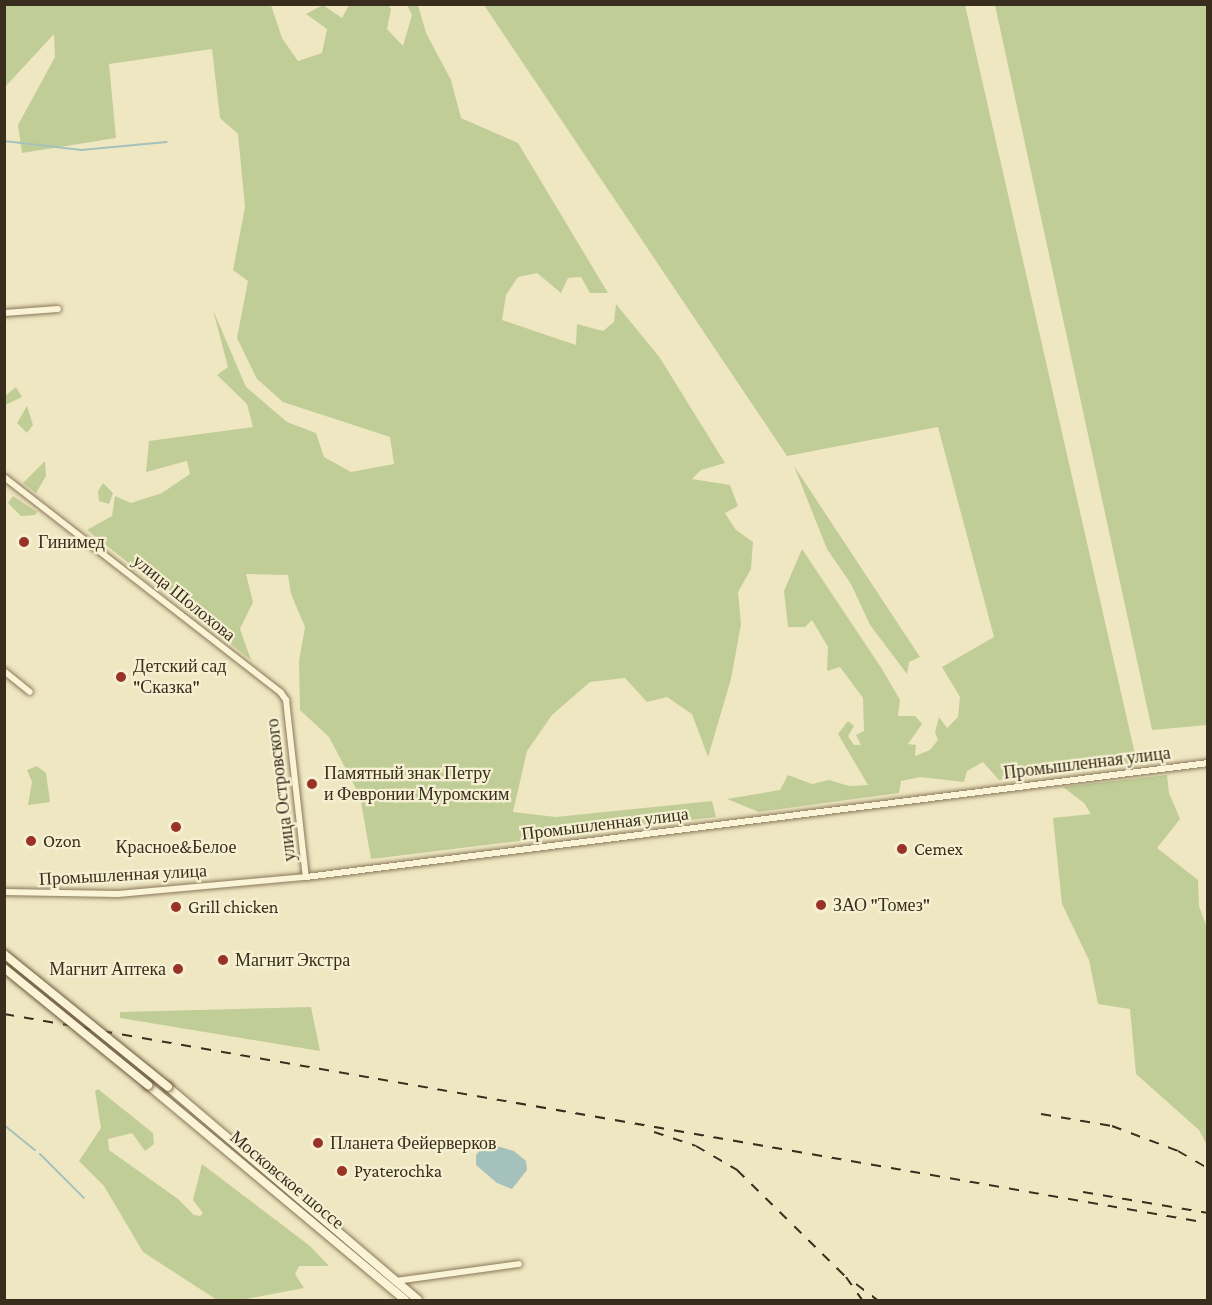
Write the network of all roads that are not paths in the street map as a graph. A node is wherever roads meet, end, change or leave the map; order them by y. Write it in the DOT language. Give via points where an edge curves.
graph roads {
  1 [pos="58,309"];
  2 [pos="4,313"];
  3 [pos="4,477"];
  4 [pos="4,671"];
  5 [pos="30,692"];
  6 [pos="286,700"];
  7 [pos="1208,763"];
  8 [pos="306,877"];
  9 [pos="4,892"];
  10 [pos="4,954"];
  11 [pos="4,968"];
  12 [pos="519,1264"];
  13 [pos="390,1284"];
  14 [pos="405,1300"];
  15 [pos="418,1300"];
  1 -- 2 [label="street"];
  3 -- 6 [label="street, улица Шолохова"];
  4 -- 5 [label="street"];
  6 -- 8 [label="street, улица Островского"];
  7 -- 8 [label="street, Промышленная улица"];
  8 -- 9 [label="street, Промышленная улица" via="118,894"];
  10 -- 13 [label="main road, Московское шоссе, bridge" via="168,1087"];
  11 -- 13 [label="main road, Московское шоссе, bridge"];
  12 -- 13 [label="street"];
  13 -- 14 [label="main road, Московское шоссе"];
  13 -- 15 [label="main road, Московское шоссе"];
}
